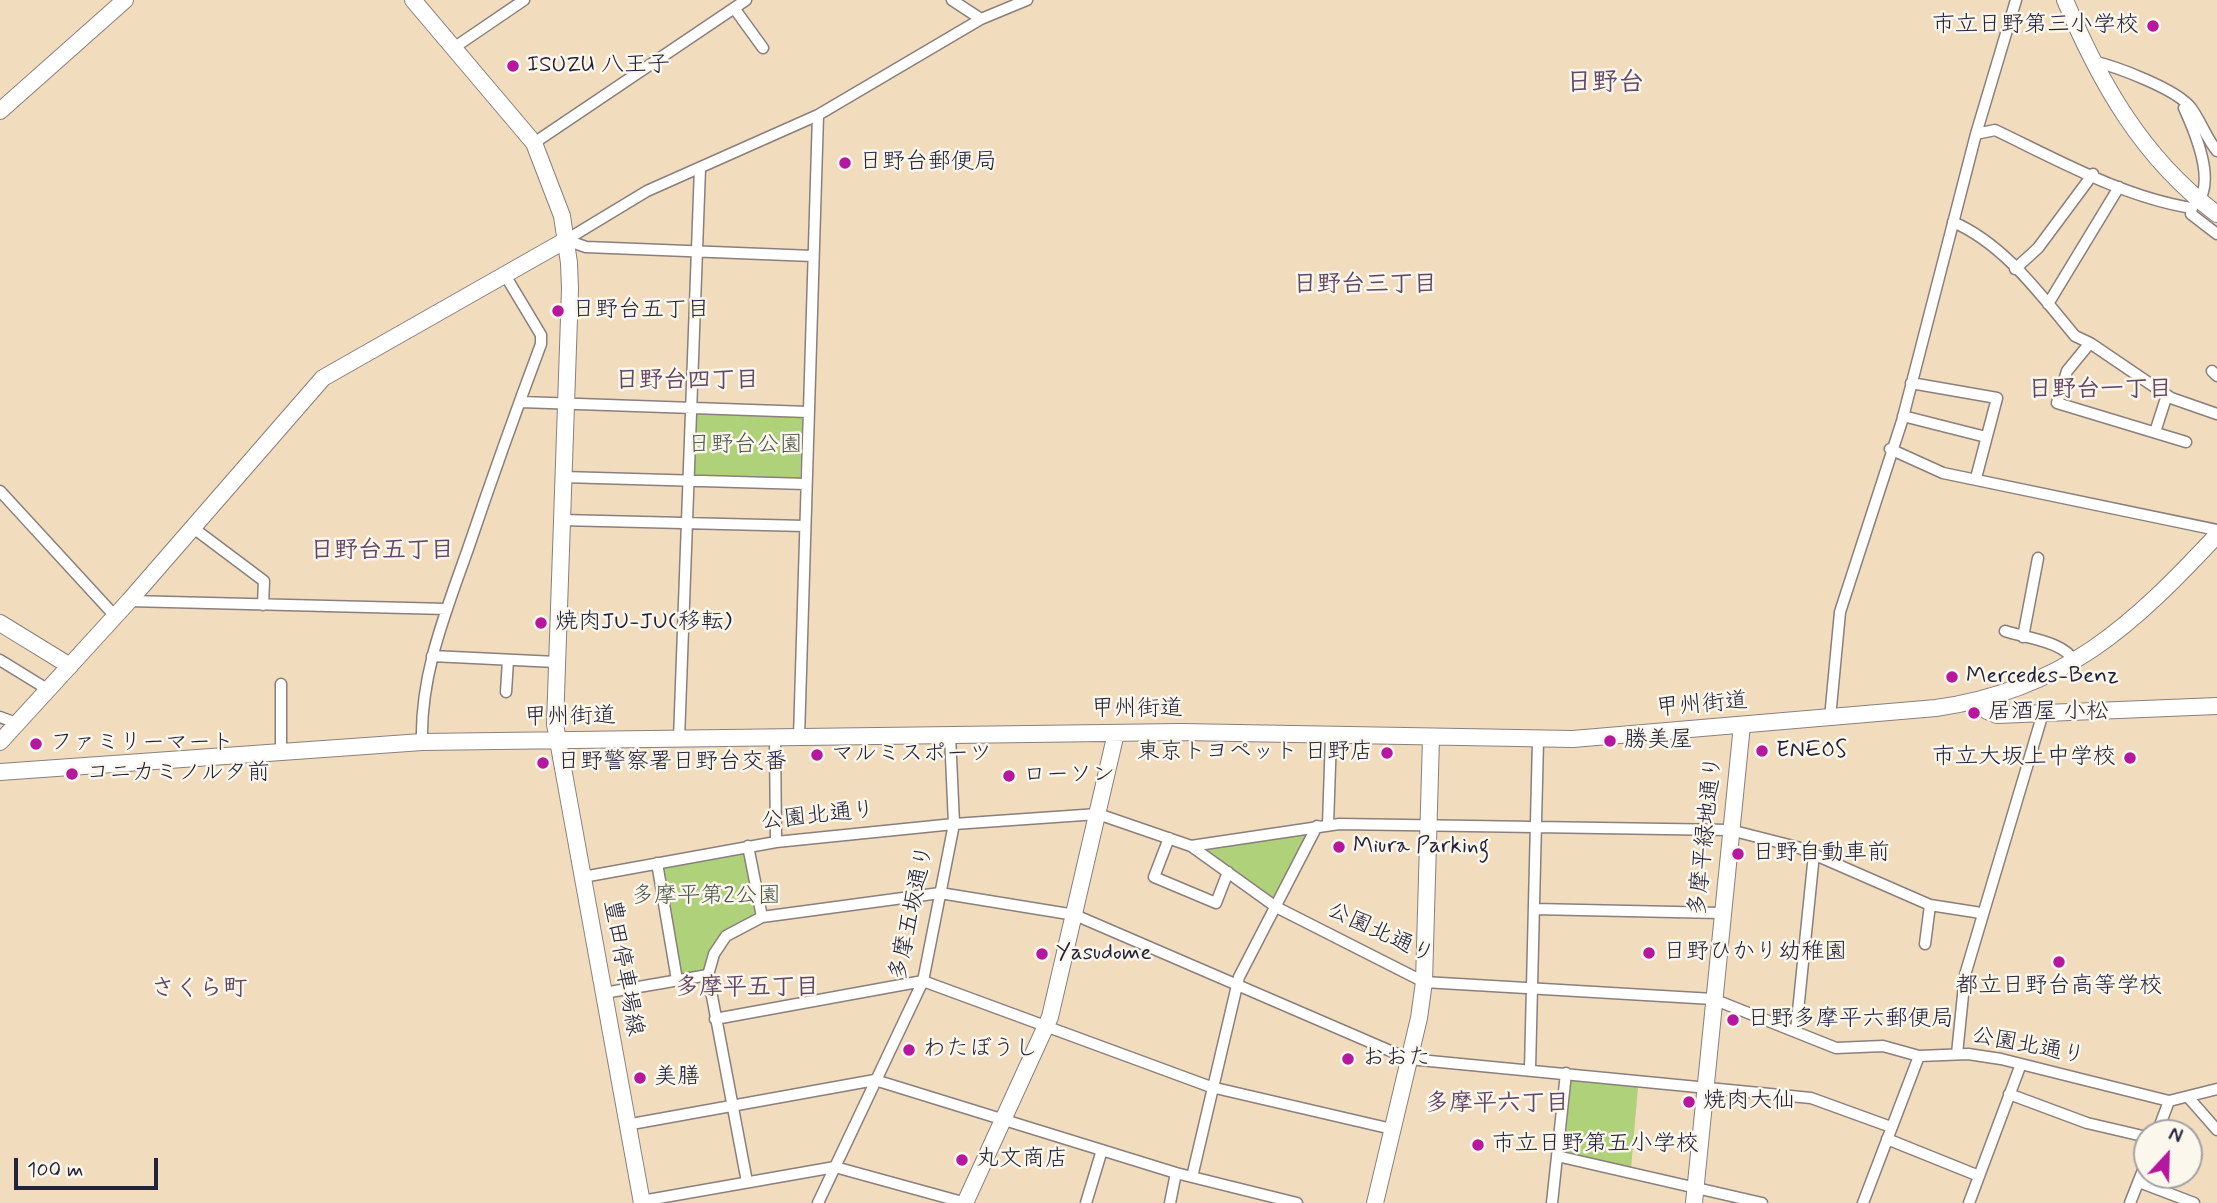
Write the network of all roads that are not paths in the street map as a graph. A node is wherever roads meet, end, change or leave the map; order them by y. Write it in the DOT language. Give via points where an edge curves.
graph roads {
  1 [pos="125,0"];
  2 [pos="413,0"];
  3 [pos="524,0"];
  4 [pos="746,0"];
  5 [pos="952,0"];
  6 [pos="1027,0"];
  7 [pos="2016,0"];
  8 [pos="2065,0"];
  9 [pos="734,8"];
  10 [pos="981,19"];
  11 [pos="455,47"];
  12 [pos="763,48"];
  13 [pos="2092,61"];
  14 [pos="2179,97"];
  15 [pos="0,111"];
  16 [pos="818,115"];
  17 [pos="1976,134"];
  18 [pos="534,144"];
  19 [pos="2217,151"];
  20 [pos="700,168"];
  21 [pos="2093,174"];
  22 [pos="2119,187"];
  23 [pos="2195,205"];
  24 [pos="2217,215"];
  25 [pos="1953,222"];
  26 [pos="2217,234"];
  27 [pos="566,240"];
  28 [pos="696,251"];
  29 [pos="813,256"];
  30 [pos="2015,269"];
  31 [pos="505,275"];
  32 [pos="2048,304"];
  33 [pos="2090,343"];
  34 [pos="1911,383"];
  35 [pos="2167,395"];
  36 [pos="521,402"];
  37 [pos="566,405"];
  38 [pos="691,409"];
  39 [pos="808,412"];
  40 [pos="2217,414"];
  41 [pos="1903,416"];
  42 [pos="2155,432"];
  43 [pos="1986,437"];
  44 [pos="2186,442"];
  45 [pos="1890,449"];
  46 [pos="563,477"];
  47 [pos="1976,478"];
  48 [pos="688,481"];
  49 [pos="806,484"];
  50 [pos="0,491"];
  51 [pos="561,520"];
  52 [pos="687,523"];
  53 [pos="805,526"];
  54 [pos="192,527"];
  55 [pos="2217,533"];
  56 [pos="2038,558"];
  57 [pos="129,601"];
  58 [pos="263,605"];
  59 [pos="447,609"];
  60 [pos="115,616"];
  61 [pos="0,623"];
  62 [pos="2005,631"];
  63 [pos="2023,637"];
  64 [pos="432,656"];
  65 [pos="0,660"];
  66 [pos="508,660"];
  67 [pos="2075,662"];
  68 [pos="556,663"];
  69 [pos="70,666"];
  70 [pos="281,684"];
  71 [pos="47,689"];
  72 [pos="506,692"];
  73 [pos="1978,701"];
  74 [pos="2217,706"];
  75 [pos="2043,713"];
  76 [pos="0,717"];
  77 [pos="1830,718"];
  78 [pos="16,723"];
  79 [pos="1742,725"];
  80 [pos="1116,733"];
  81 [pos="950,735"];
  82 [pos="1331,736"];
  83 [pos="799,737"];
  84 [pos="775,738"];
  85 [pos="1431,738"];
  86 [pos="679,739"];
  87 [pos="1538,740"];
  88 [pos="422,741"];
  89 [pos="558,741"];
  90 [pos="0,742"];
  91 [pos="281,752"];
  92 [pos="0,772"];
  93 [pos="1098,814"];
  94 [pos="954,824"];
  95 [pos="1322,825"];
  96 [pos="1428,825"];
  97 [pos="1536,828"];
  98 [pos="1730,830"];
  99 [pos="1169,838"];
  100 [pos="776,842"];
  101 [pos="748,846"];
  102 [pos="1191,846"];
  103 [pos="1814,854"];
  104 [pos="657,863"];
  105 [pos="1228,872"];
  106 [pos="583,877"];
  107 [pos="940,893"];
  108 [pos="1930,905"];
  109 [pos="1276,906"];
  110 [pos="1534,909"];
  111 [pos="1721,913"];
  112 [pos="1981,913"];
  113 [pos="1075,915"];
  114 [pos="762,917"];
  115 [pos="1924,944"];
  116 [pos="708,975"];
  117 [pos="677,979"];
  118 [pos="923,981"];
  119 [pos="1424,982"];
  120 [pos="1237,984"];
  121 [pos="1532,988"];
  122 [pos="604,993"];
  123 [pos="1713,999"];
  124 [pos="715,1019"];
  125 [pos="1047,1027"];
  126 [pos="1796,1031"];
  127 [pos="1957,1054"];
  128 [pos="1919,1056"];
  129 [pos="1409,1059"];
  130 [pos="2021,1064"];
  131 [pos="1530,1069"];
  132 [pos="1566,1073"];
  133 [pos="875,1080"];
  134 [pos="1212,1087"];
  135 [pos="1704,1088"];
  136 [pos="2217,1089"];
  137 [pos="2009,1094"];
  138 [pos="2188,1097"];
  139 [pos="2169,1101"];
  140 [pos="731,1106"];
  141 [pos="2162,1119"];
  142 [pos="1004,1121"];
  143 [pos="626,1125"];
  144 [pos="1891,1127"];
  145 [pos="1392,1129"];
  146 [pos="2217,1130"];
  147 [pos="2133,1134"];
  148 [pos="1887,1139"];
  149 [pos="1102,1150"];
  150 [pos="1556,1156"];
  151 [pos="835,1167"];
  152 [pos="1176,1173"];
  153 [pos="1979,1176"];
  154 [pos="1192,1177"];
  155 [pos="747,1182"];
  156 [pos="2157,1189"];
  157 [pos="1695,1195"];
  158 [pos="642,1202"];
  159 [pos="817,1203"];
  160 [pos="965,1203"];
  161 [pos="1086,1203"];
  162 [pos="1170,1203"];
  163 [pos="1295,1203"];
  164 [pos="1375,1203"];
  165 [pos="1552,1203"];
  166 [pos="1762,1203"];
  167 [pos="1863,1203"];
  168 [pos="1969,1203"];
  169 [pos="2194,1203"];
  1 -- 15 [label="street"];
  2 -- 11 [label="street, 豊田停車場線"];
  3 -- 11 [label="street"];
  4 -- 9 [label="street"];
  5 -- 10 [label="street"];
  6 -- 10 [label="street"];
  7 -- 17 [label="street"];
  8 -- 13 [label="street"];
  9 -- 12 [label="street"];
  9 -- 18 [label="street"];
  10 -- 16 [label="street"];
  11 -- 18 [label="street, 豊田停車場線"];
  13 -- 14 [label="street" via="2111,65"];
  13 -- 23 [label="street" via="2133,130"];
  14 -- 19 [label="street" via="2191,107"];
  14 -- 23 [label="street" via="2206,185"];
  16 -- 20 [label="street"];
  16 -- 29 [label="street"];
  17 -- 21 [label="street" via="1996,130"];
  17 -- 25 [label="street"];
  18 -- 27 [label="street, 豊田停車場線" via="562,216"];
  20 -- 27 [label="street" via="647,191"];
  20 -- 28 [label="street"];
  21 -- 22 [label="street"];
  21 -- 30 [label="street" via="2038,248"];
  22 -- 23 [label="street" via="2149,199"];
  22 -- 32 [label="street"];
  23 -- 24 [label="street"];
  23 -- 26 [label="street" via="2191,214"];
  25 -- 30 [label="street" via="1977,233"];
  25 -- 34 [label="street"];
  27 -- 28 [label="street" via="586,247"];
  27 -- 31 [label="street"];
  27 -- 37 [label="street, 豊田停車場線"];
  28 -- 29 [label="street"];
  28 -- 38 [label="street"];
  29 -- 39 [label="street"];
  30 -- 32 [label="street"];
  31 -- 36 [label="street" via="541,335"];
  31 -- 54 [label="street" via="323,378"];
  32 -- 33 [label="street" via="2075,336"];
  33 -- 35 [label="street"];
  33 -- 42 [label="street" via="2067,372 2057,403"];
  34 -- 41 [label="street"];
  34 -- 43 [label="street" via="1997,398"];
  35 -- 40 [label="street"];
  35 -- 42 [label="street"];
  36 -- 37 [label="street"];
  36 -- 59 [label="street" via="499,453"];
  37 -- 38 [label="street"];
  37 -- 46 [label="street, 豊田停車場線"];
  38 -- 39 [label="street"];
  38 -- 48 [label="street"];
  39 -- 49 [label="street"];
  41 -- 43 [label="street"];
  41 -- 45 [label="street"];
  42 -- 44 [label="street"];
  43 -- 47 [label="street"];
  45 -- 47 [label="street" via="1943,472"];
  45 -- 77 [label="street" via="1840,612"];
  46 -- 48 [label="street"];
  46 -- 51 [label="street, 豊田停車場線"];
  47 -- 55 [label="street"];
  48 -- 49 [label="street"];
  48 -- 52 [label="street"];
  49 -- 53 [label="street"];
  50 -- 60 [label="street"];
  51 -- 52 [label="street"];
  51 -- 68 [label="street, 豊田停車場線"];
  52 -- 53 [label="street"];
  52 -- 86 [label="street"];
  53 -- 83 [label="street"];
  54 -- 57 [label="street"];
  54 -- 58 [label="street" via="264,581"];
  55 -- 67 [label="street, 甲州街道" via="2148,607"];
  56 -- 63 [label="street"];
  57 -- 58 [label="street"];
  57 -- 60 [label="street"];
  58 -- 59 [label="street"];
  59 -- 64 [label="street"];
  60 -- 69 [label="street"];
  61 -- 69 [label="street"];
  62 -- 63 [label="street"];
  63 -- 67 [label="street" via="2057,647"];
  64 -- 66 [label="street"];
  64 -- 88 [label="street" via="423,702"];
  65 -- 71 [label="street"];
  66 -- 68 [label="street"];
  66 -- 72 [label="street"];
  67 -- 73 [label="street, 甲州街道"];
  68 -- 89 [label="street, 豊田停車場線"];
  69 -- 71 [label="street"];
  70 -- 91 [label="street"];
  71 -- 78 [label="street"];
  73 -- 75 [label="street" via="1997,715"];
  73 -- 77 [label="street, 甲州街道"];
  74 -- 75 [label="street"];
  75 -- 112 [label="street"];
  76 -- 78 [label="street"];
  77 -- 79 [label="street, 甲州街道"];
  78 -- 90 [label="street"];
  79 -- 87 [label="street, 甲州街道"];
  79 -- 98 [label="street, 多摩平緑地通り"];
  80 -- 81 [label="street, 甲州街道"];
  80 -- 82 [label="street, 甲州街道"];
  80 -- 93 [label="street"];
  81 -- 83 [label="street, 甲州街道"];
  81 -- 94 [label="street, 多摩五坂通り"];
  82 -- 85 [label="street, 甲州街道"];
  82 -- 95 [label="street"];
  83 -- 84 [label="street, 甲州街道"];
  84 -- 86 [label="street, 甲州街道"];
  84 -- 100 [label="street"];
  85 -- 87 [label="street, 甲州街道"];
  85 -- 96 [label="street"];
  86 -- 89 [label="street, 甲州街道"];
  87 -- 97 [label="street"];
  88 -- 89 [label="street, 甲州街道"];
  88 -- 91 [label="street, 甲州街道"];
  89 -- 106 [label="street, 豊田停車場線"];
  91 -- 92 [label="street, 甲州街道"];
  93 -- 94 [label="street, 公園北通り"];
  93 -- 99 [label="street, 公園北通り"];
  93 -- 113 [label="street"];
  94 -- 100 [label="street, 公園北通り"];
  94 -- 107 [label="street, 多摩五坂通り"];
  95 -- 96 [label="street"];
  95 -- 102 [label="street"];
  95 -- 109 [label="street"];
  96 -- 97 [label="street"];
  96 -- 119 [label="street"];
  97 -- 98 [label="street"];
  97 -- 110 [label="street"];
  98 -- 103 [label="street"];
  98 -- 111 [label="street, 多摩平緑地通り"];
  99 -- 102 [label="street, 公園北通り"];
  99 -- 105 [label="street" via="1154,877 1216,903"];
  100 -- 101 [label="street, 公園北通り"];
  101 -- 104 [label="street, 公園北通り"];
  101 -- 114 [label="street"];
  102 -- 105 [label="street, 公園北通り"];
  103 -- 108 [label="street"];
  103 -- 126 [label="street"];
  104 -- 106 [label="street, 公園北通り"];
  104 -- 117 [label="street"];
  105 -- 109 [label="street, 公園北通り"];
  106 -- 122 [label="street, 豊田停車場線"];
  107 -- 113 [label="street"];
  107 -- 114 [label="street"];
  107 -- 118 [label="street, 多摩五坂通り"];
  108 -- 112 [label="street"];
  108 -- 115 [label="street"];
  109 -- 119 [label="street, 公園北通り"];
  109 -- 120 [label="street"];
  110 -- 111 [label="street"];
  110 -- 121 [label="street"];
  111 -- 123 [label="street, 多摩平緑地通り"];
  112 -- 127 [label="street" via="1965,975"];
  113 -- 120 [label="street"];
  113 -- 125 [label="street"];
  114 -- 116 [label="street" via="726,936"];
  116 -- 117 [label="street"];
  116 -- 124 [label="street"];
  117 -- 122 [label="street"];
  118 -- 124 [label="street"];
  118 -- 125 [label="street"];
  118 -- 133 [label="street, 多摩五坂通り"];
  119 -- 121 [label="street, 公園北通り"];
  119 -- 129 [label="street"];
  120 -- 129 [label="street"];
  120 -- 134 [label="street"];
  121 -- 123 [label="street, 公園北通り"];
  121 -- 131 [label="street"];
  122 -- 143 [label="street, 豊田停車場線"];
  123 -- 126 [label="street, 公園北通り"];
  123 -- 135 [label="street, 多摩平緑地通り"];
  124 -- 140 [label="street"];
  125 -- 134 [label="street"];
  125 -- 142 [label="street"];
  126 -- 128 [label="street, 公園北通り" via="1836,1048 1883,1046"];
  127 -- 128 [label="street, 公園北通り"];
  127 -- 130 [label="street, 公園北通り"];
  128 -- 144 [label="street"];
  129 -- 131 [label="street"];
  129 -- 145 [label="street"];
  130 -- 137 [label="street"];
  130 -- 139 [label="street, 公園北通り"];
  131 -- 132 [label="street"];
  132 -- 135 [label="street"];
  132 -- 150 [label="street"];
  133 -- 140 [label="street"];
  133 -- 142 [label="street"];
  133 -- 151 [label="street, 多摩五坂通り"];
  134 -- 145 [label="street"];
  134 -- 154 [label="street"];
  135 -- 144 [label="street" via="1811,1098"];
  135 -- 157 [label="street, 多摩平緑地通り"];
  136 -- 138 [label="street, 公園北通り"];
  137 -- 147 [label="street"];
  137 -- 153 [label="street"];
  138 -- 139 [label="street, 公園北通り"];
  138 -- 146 [label="street"];
  139 -- 141 [label="street"];
  140 -- 143 [label="street"];
  140 -- 155 [label="street"];
  142 -- 149 [label="street"];
  142 -- 160 [label="street"];
  143 -- 158 [label="street, 豊田停車場線"];
  144 -- 148 [label="street"];
  145 -- 164 [label="street"];
  148 -- 153 [label="street"];
  148 -- 167 [label="street"];
  149 -- 152 [label="street"];
  149 -- 161 [label="street"];
  150 -- 157 [label="street"];
  150 -- 165 [label="street"];
  151 -- 155 [label="street"];
  151 -- 159 [label="street, 多摩五坂通り"];
  151 -- 160 [label="street"];
  152 -- 154 [label="street"];
  152 -- 162 [label="street"];
  153 -- 168 [label="street"];
  154 -- 163 [label="street"];
  155 -- 158 [label="street"];
  156 -- 169 [label="street"];
  157 -- 166 [label="street"];
}
